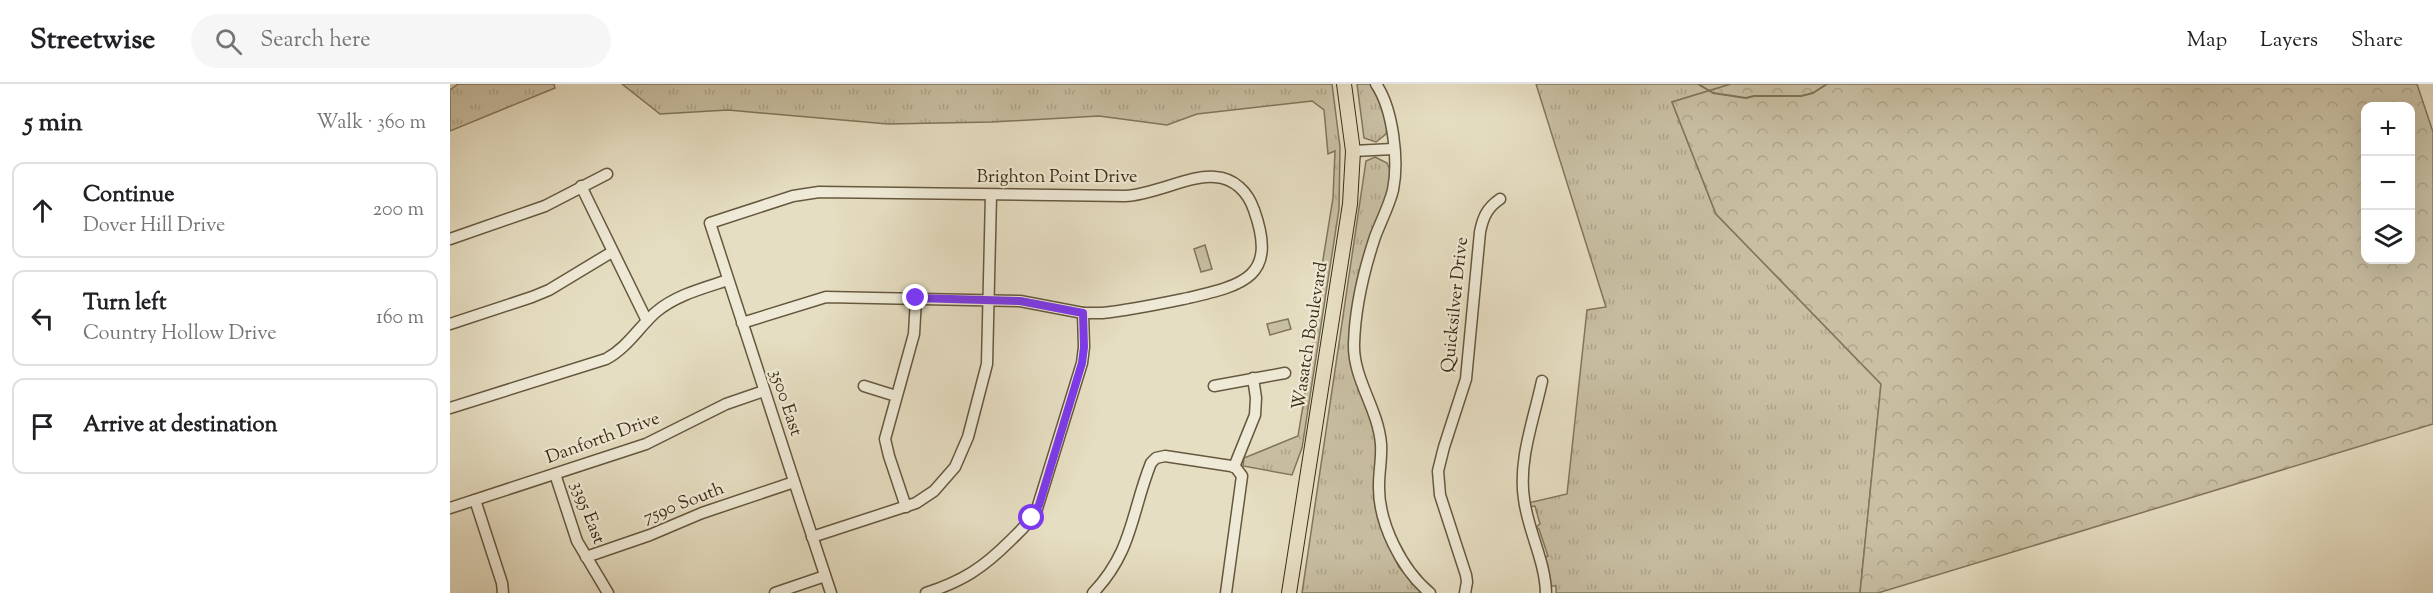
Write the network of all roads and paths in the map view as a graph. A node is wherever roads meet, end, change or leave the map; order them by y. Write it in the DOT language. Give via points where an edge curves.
graph roads {
  1 [pos="1344,84"];
  2 [pos="1376,84"];
  3 [pos="1393,149"];
  4 [pos="1353,151"];
  5 [pos="607,174"];
  6 [pos="581,186"];
  7 [pos="991,195"];
  8 [pos="1500,199"];
  9 [pos="710,224"];
  10 [pos="450,239"];
  11 [pos="612,252"];
  12 [pos="728,280"];
  13 [pos="916,298"];
  14 [pos="989,300"];
  15 [pos="1083,313"];
  16 [pos="647,321"];
  17 [pos="742,323"];
  18 [pos="450,324"];
  19 [pos="1285,373"];
  20 [pos="1253,378"];
  21 [pos="1542,381"];
  22 [pos="864,386"];
  23 [pos="1214,386"];
  24 [pos="764,391"];
  25 [pos="896,396"];
  26 [pos="450,408"];
  27 [pos="1237,470"];
  28 [pos="555,474"];
  29 [pos="794,482"];
  30 [pos="475,500"];
  31 [pos="906,507"];
  32 [pos="450,508"];
  33 [pos="812,537"];
  34 [pos="586,558"];
  35 [pos="825,576"];
  36 [pos="503,593"];
  37 [pos="608,593"];
  38 [pos="775,593"];
  39 [pos="831,593"];
  40 [pos="926,593"];
  41 [pos="1093,593"];
  42 [pos="1226,593"];
  43 [pos="1289,593"];
  44 [pos="1430,593"];
  45 [pos="1465,593"];
  46 [pos="1546,593"];
  1 -- 4 [label="main road, Wasatch Boulevard"];
  2 -- 3 [label="street" via="1391,114"];
  3 -- 4 [label="street"];
  3 -- 44 [label="street" via="1393,189 1366,270 1355,334 1355,360 1378,426 1378,486 1383,513 1401,560"];
  4 -- 43 [label="main road, Wasatch Boulevard" via="1350,204"];
  5 -- 6 [label="street"];
  6 -- 10 [label="street" via="545,206"];
  6 -- 11 [label="street"];
  7 -- 9 [label="street, Brighton Point Drive" via="806,193"];
  7 -- 14 [label="street"];
  7 -- 15 [label="street, Brighton Point Drive" via="1137,196 1207,176 1225,178 1244,190 1254,209 1263,249 1258,266 1242,282 1163,303"];
  8 -- 45 [label="street, Quicksilver Drive" via="1484,216 1479,232 1468,370 1438,471 1440,495 1466,575"];
  9 -- 12 [label="street, 3500 East"];
  11 -- 16 [label="street"];
  11 -- 18 [label="street" via="540,294"];
  12 -- 16 [label="street" via="675,300"];
  12 -- 17 [label="street, 3500 East"];
  13 -- 14 [label="street"];
  13 -- 17 [label="street" via="826,297"];
  13 -- 25 [label="street" via="914,334"];
  14 -- 15 [label="street" via="1040,303"];
  14 -- 31 [label="street" via="984,379 963,453 934,491"];
  15 -- 40 [label="street" via="1082,363 1036,512 982,567 957,582"];
  16 -- 26 [label="street" via="606,359"];
  17 -- 24 [label="street, 3500 East"];
  19 -- 20 [label="street"];
  20 -- 23 [label="street"];
  20 -- 27 [label="street" via="1255,415"];
  21 -- 46 [label="street" via="1524,464 1523,489"];
  22 -- 25 [label="street"];
  24 -- 28 [label="street, Danforth Drive" via="726,404 646,444"];
  24 -- 29 [label="street, 3500 East"];
  25 -- 31 [label="street" via="885,439"];
  27 -- 41 [label="street" via="1165,456 1156,458 1149,467 1125,547"];
  27 -- 42 [label="street" via="1243,482"];
  28 -- 30 [label="street, Danforth Drive"];
  28 -- 34 [label="street, 3395 East"];
  29 -- 33 [label="street, 3500 East"];
  29 -- 34 [label="street, 7590 South"];
  30 -- 32 [label="street, Danforth Drive"];
  30 -- 36 [label="street"];
  31 -- 33 [label="street"];
  33 -- 35 [label="street, 3500 East"];
  34 -- 37 [label="street, 3395 East"];
  35 -- 38 [label="street"];
  35 -- 39 [label="street, 3500 East"];
}
